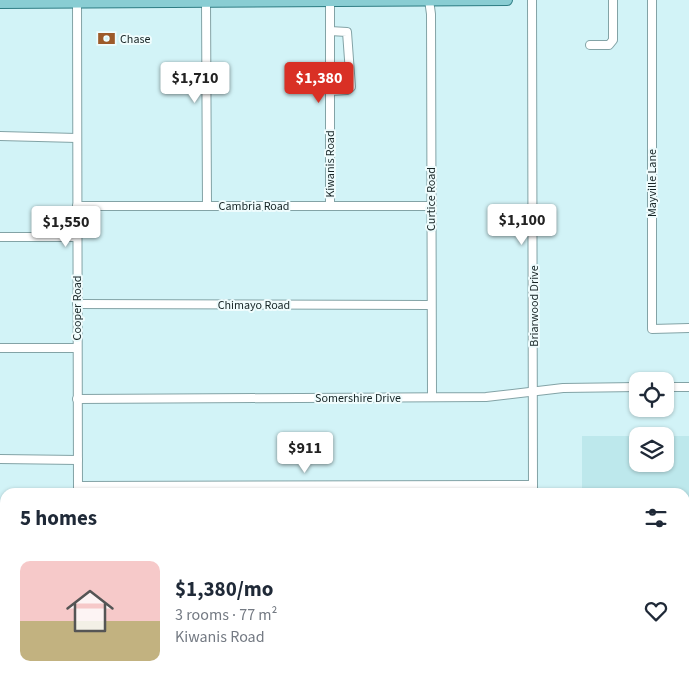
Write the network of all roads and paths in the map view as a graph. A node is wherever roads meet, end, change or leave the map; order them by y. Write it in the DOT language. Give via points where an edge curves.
graph roads {
  1 [pos="347,0"];
  2 [pos="429,0"];
  3 [pos="496,0"];
  4 [pos="508,0"];
  5 [pos="532,0"];
  6 [pos="612,0"];
  7 [pos="652,0"];
  8 [pos="183,1"];
  9 [pos="210,1"];
  10 [pos="253,1"];
  11 [pos="311,1"];
  12 [pos="330,1"];
  13 [pos="18,2"];
  14 [pos="77,2"];
  15 [pos="0,3"];
  16 [pos="330,31"];
  17 [pos="590,45"];
  18 [pos="330,91"];
  19 [pos="0,136"];
  20 [pos="77,138"];
  21 [pos="77,206"];
  22 [pos="207,206"];
  23 [pos="330,206"];
  24 [pos="431,206"];
  25 [pos="0,237"];
  26 [pos="77,237"];
  27 [pos="77,304"];
  28 [pos="431,305"];
  29 [pos="689,328"];
  30 [pos="0,348"];
  31 [pos="77,348"];
  32 [pos="629,387"];
  33 [pos="674,387"];
  34 [pos="689,387"];
  35 [pos="534,393"];
  36 [pos="77,398"];
  37 [pos="432,398"];
  38 [pos="0,459"];
  39 [pos="78,460"];
  40 [pos="78,488"];
  41 [pos="533,488"];
  1 -- 2 [label="main road"];
  1 -- 12 [label="main road"];
  2 -- 3 [label="main road"];
  2 -- 24 [label="street, Curtice Road"];
  3 -- 4 [label="main road"];
  5 -- 35 [label="street, Briarwood Drive"];
  6 -- 17 [label="street" via="612,44"];
  7 -- 29 [label="street, Mayville Lane" via="652,329"];
  8 -- 9 [label="main road"];
  8 -- 14 [label="main road"];
  9 -- 10 [label="main road"];
  9 -- 22 [label="street"];
  10 -- 11 [label="main road"];
  11 -- 12 [label="main road"];
  12 -- 16 [label="street, Kiwanis Road"];
  13 -- 14 [label="main road"];
  13 -- 15 [label="main road"];
  14 -- 20 [label="street, Cooper Road"];
  16 -- 18 [label="street, Kiwanis Road"];
  16 -- 18 [label="street" via="346,32 351,87"];
  18 -- 23 [label="street, Kiwanis Road"];
  19 -- 20 [label="street"];
  20 -- 21 [label="street, Cooper Road"];
  21 -- 22 [label="street, Cambria Road"];
  21 -- 26 [label="street, Cooper Road"];
  22 -- 23 [label="street, Cambria Road"];
  23 -- 24 [label="street, Cambria Road"];
  24 -- 28 [label="street, Curtice Road"];
  25 -- 26 [label="street"];
  26 -- 27 [label="street, Cooper Road"];
  27 -- 28 [label="street, Chimayo Road"];
  27 -- 31 [label="street, Cooper Road"];
  28 -- 37 [label="street, Curtice Road"];
  30 -- 31 [label="street"];
  31 -- 36 [label="street, Cooper Road"];
  32 -- 35 [label="street, Somershire Drive" via="563,388"];
  33 -- 34 [label="street"];
  35 -- 37 [label="street, Somershire Drive"];
  35 -- 41 [label="street, Briarwood Drive"];
  36 -- 37 [label="street, Somershire Drive"];
  36 -- 39 [label="street, Cooper Road"];
  38 -- 39 [label="street"];
  39 -- 40 [label="street, Cooper Road"];
}
